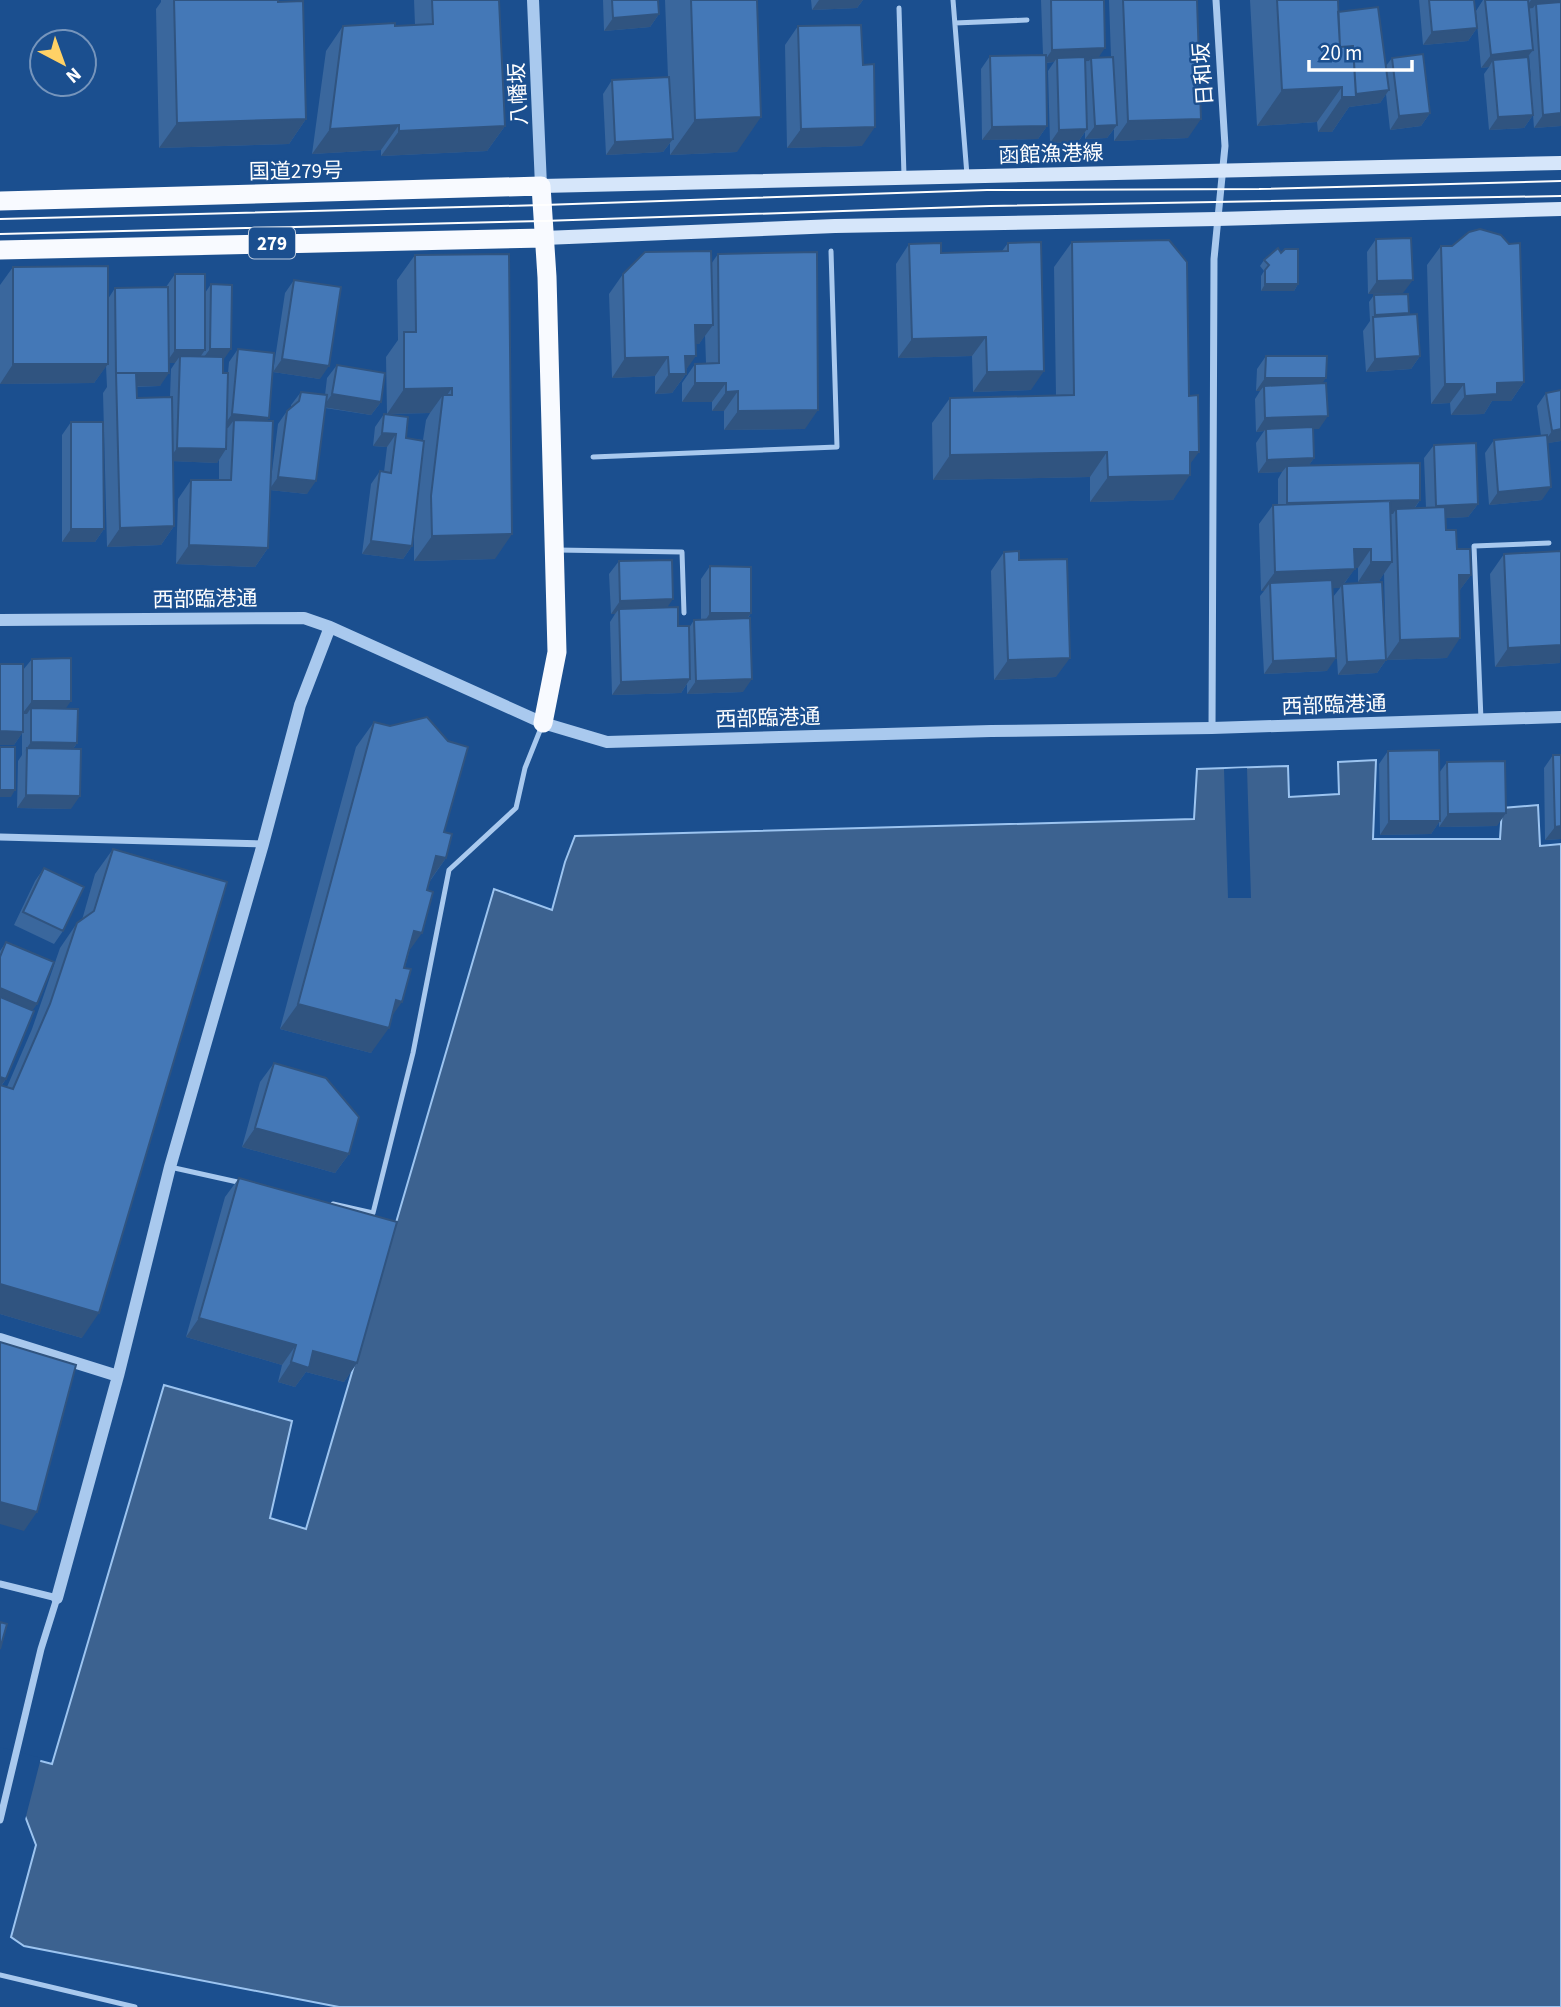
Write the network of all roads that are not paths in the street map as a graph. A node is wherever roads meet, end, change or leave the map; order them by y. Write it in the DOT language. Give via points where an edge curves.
graph roads {
  1 [pos="533,0"];
  2 [pos="953,0"];
  3 [pos="1216,0"];
  4 [pos="899,8"];
  5 [pos="1027,20"];
  6 [pos="955,23"];
  7 [pos="1561,163"];
  8 [pos="1223,170"];
  9 [pos="904,178"];
  10 [pos="968,178"];
  11 [pos="541,187"];
  12 [pos="0,201"];
  13 [pos="1561,209"];
  14 [pos="1217,219"];
  15 [pos="544,238"];
  16 [pos="0,250"];
  17 [pos="831,251"];
  18 [pos="593,457"];
  19 [pos="1549,543"];
  20 [pos="555,550"];
  21 [pos="684,613"];
  22 [pos="0,620"];
  23 [pos="330,627"];
  24 [pos="1561,717"];
  25 [pos="1481,719"];
  26 [pos="544,723"];
  27 [pos="1212,728"];
  28 [pos="0,837"];
  29 [pos="262,844"];
  30 [pos="170,1167"];
  31 [pos="251,1185"];
  32 [pos="332,1204"];
  33 [pos="0,1339"];
  34 [pos="118,1376"];
  35 [pos="0,1584"];
  36 [pos="57,1598"];
  37 [pos="0,1820"];
  38 [pos="0,1975"];
  39 [pos="135,2007"];
  1 -- 11 [label="street, 八幡坂"];
  2 -- 6 [label="lane"];
  3 -- 8 [label="street, 日和坂" via="1226,146"];
  4 -- 9 [label="lane"];
  5 -- 6 [label="lane"];
  6 -- 10 [label="lane"];
  7 -- 8 [label="main road, 函館漁港線"];
  8 -- 10 [label="main road, 函館漁港線"];
  8 -- 14 [label="street, 日和坂"];
  9 -- 10 [label="main road, 函館漁港線"];
  9 -- 11 [label="main road, 函館漁港線"];
  11 -- 12 [label="highway, 国道279号"];
  11 -- 15 [label="highway"];
  13 -- 14 [label="main road"];
  14 -- 15 [label="main road" via="835,226"];
  14 -- 27 [label="street, 日和坂"];
  15 -- 16 [label="highway, 279"];
  15 -- 20 [label="highway"];
  17 -- 18 [label="lane" via="837,447"];
  19 -- 25 [label="lane" via="1474,546"];
  20 -- 21 [label="lane" via="682,552"];
  20 -- 26 [label="highway" via="557,652"];
  22 -- 23 [label="street, 西部臨港通" via="304,618"];
  23 -- 26 [label="street, 西部臨港通"];
  23 -- 29 [label="street" via="300,705"];
  24 -- 25 [label="street, 西部臨港通"];
  25 -- 27 [label="street, 西部臨港通"];
  26 -- 27 [label="street, 西部臨港通" via="607,742"];
  26 -- 32 [label="lane" via="525,768 516,808 449,870 373,1213"];
  28 -- 29 [label="street"];
  29 -- 30 [label="street"];
  30 -- 31 [label="lane"];
  30 -- 34 [label="street"];
  33 -- 34 [label="street"];
  34 -- 36 [label="street"];
  35 -- 36 [label="street"];
  36 -- 37 [label="street"];
  38 -- 39 [label="lane"];
}
